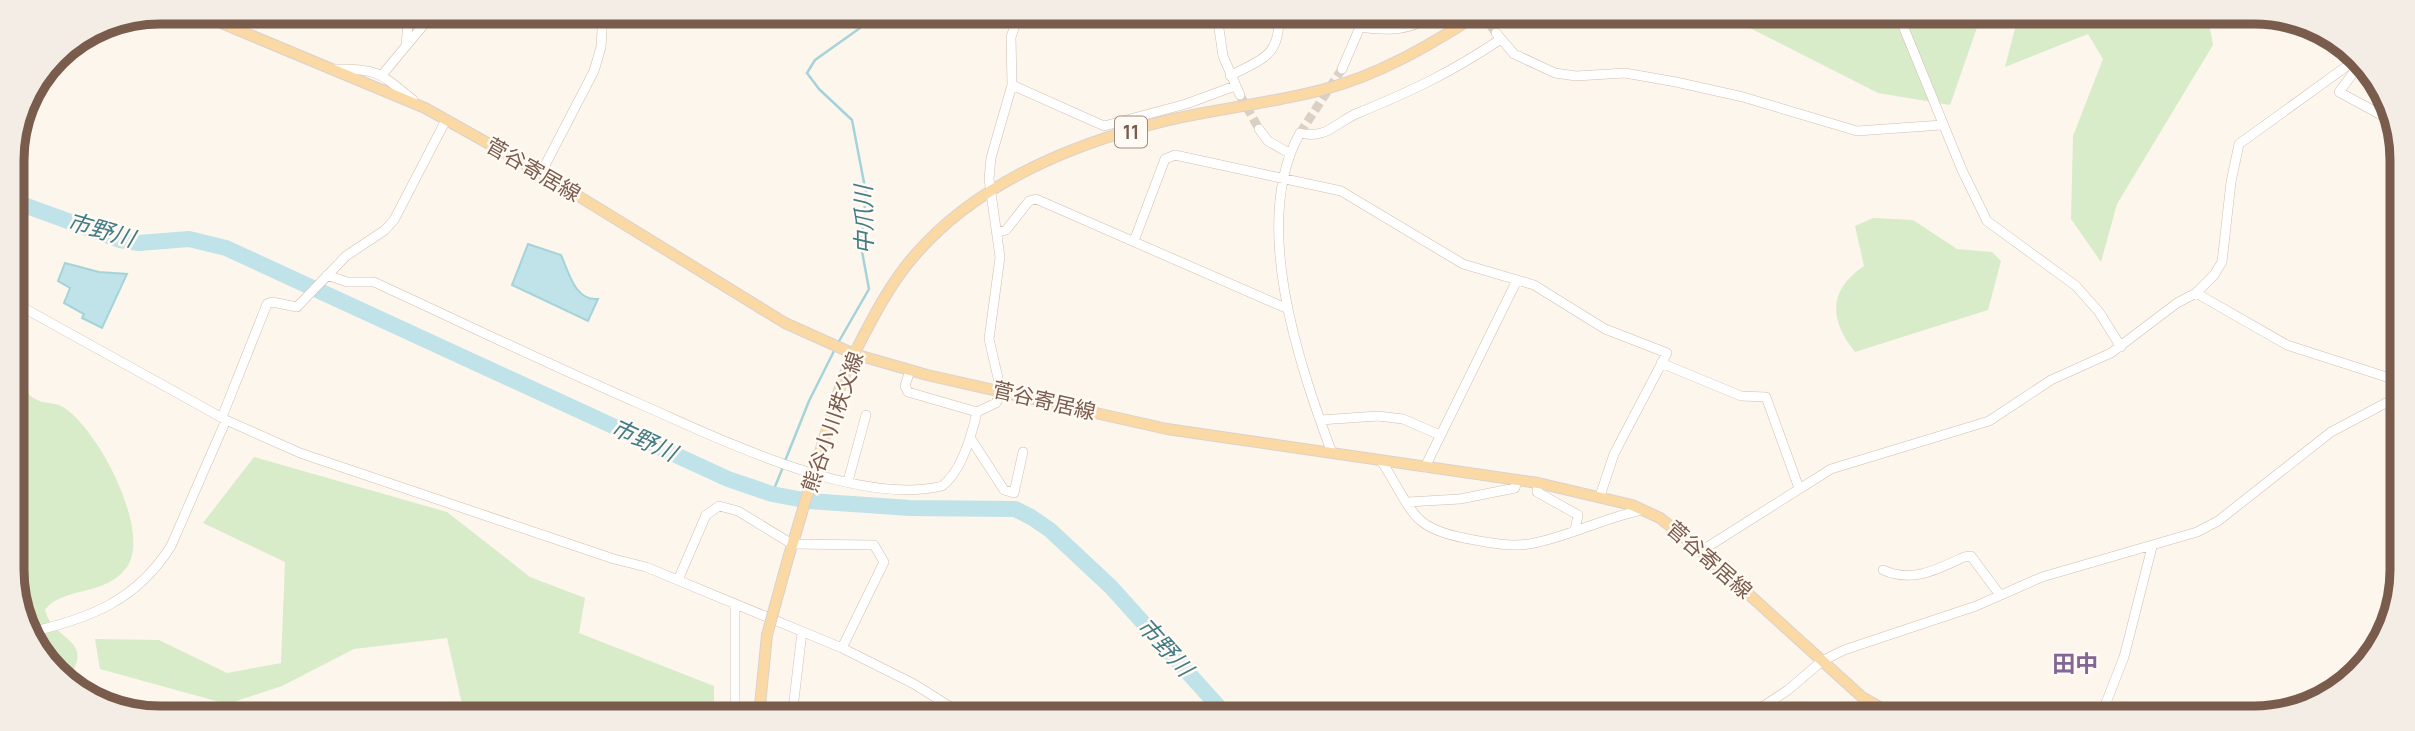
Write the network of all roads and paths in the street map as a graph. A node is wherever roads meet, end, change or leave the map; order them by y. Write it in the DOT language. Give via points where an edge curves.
graph roads {
  1 [pos="224,24"];
  2 [pos="408,24"];
  3 [pos="424,24"];
  4 [pos="602,24"];
  5 [pos="1016,24"];
  6 [pos="1218,24"];
  7 [pos="1279,24"];
  8 [pos="1360,24"];
  9 [pos="1418,24"];
  10 [pos="1463,24"];
  11 [pos="1902,24"];
  12 [pos="1360,27"];
  13 [pos="406,47"];
  14 [pos="2351,65"];
  15 [pos="334,69"];
  16 [pos="1342,69"];
  17 [pos="2355,69"];
  18 [pos="382,75"];
  19 [pos="1230,76"];
  20 [pos="1012,85"];
  21 [pos="419,106"];
  22 [pos="2382,116"];
  23 [pos="446,120"];
  24 [pos="1942,125"];
  25 [pos="1259,129"];
  26 [pos="1289,153"];
  27 [pos="541,173"];
  28 [pos="1281,178"];
  29 [pos="992,189"];
  30 [pos="999,232"];
  31 [pos="1134,241"];
  32 [pos="324,277"];
  33 [pos="1517,280"];
  34 [pos="2196,293"];
  35 [pos="25,308"];
  36 [pos="1288,309"];
  37 [pos="2121,347"];
  38 [pos="854,354"];
  39 [pos="1661,363"];
  40 [pos="910,370"];
  41 [pos="2390,378"];
  42 [pos="1002,391"];
  43 [pos="2390,401"];
  44 [pos="977,412"];
  45 [pos="866,415"];
  46 [pos="224,419"];
  47 [pos="1320,420"];
  48 [pos="1440,435"];
  49 [pos="971,439"];
  50 [pos="1023,452"];
  51 [pos="1332,453"];
  52 [pos="1381,461"];
  53 [pos="1425,467"];
  54 [pos="1517,480"];
  55 [pos="848,481"];
  56 [pos="1538,483"];
  57 [pos="1799,488"];
  58 [pos="1600,496"];
  59 [pos="1408,502"];
  60 [pos="1643,510"];
  61 [pos="1575,530"];
  62 [pos="792,545"];
  63 [pos="2152,547"];
  64 [pos="1701,551"];
  65 [pos="1882,570"];
  66 [pos="678,580"];
  67 [pos="2000,595"];
  68 [pos="736,606"];
  69 [pos="39,630"];
  70 [pos="802,632"];
  71 [pos="842,648"];
  72 [pos="1822,661"];
  73 [pos="794,700"];
  74 [pos="1763,706"];
  75 [pos="1878,706"];
  76 [pos="2105,706"];
  77 [pos="735,707"];
  78 [pos="760,707"];
  79 [pos="950,707"];
  1 -- 15 [label="main road, 菅谷寄居線"];
  2 -- 13 [label="street"];
  3 -- 13 [label="street"];
  4 -- 27 [label="street" via="594,71"];
  5 -- 20 [label="street" via="1011,37"];
  6 -- 19 [label="street"];
  7 -- 19 [label="street" via="1278,43"];
  8 -- 12 [label="street"];
  9 -- 12 [label="street" via="1391,31"];
  10 -- 29 [label="main road, 熊谷小川秩父線 / 11" via="1356,79 1167,120 1042,163"];
  11 -- 24 [label="street"];
  12 -- 16 [label="street"];
  13 -- 18 [label="street"];
  14 -- 34 [label="street" via="2239,144 2222,262"];
  15 -- 18 [label="street" via="369,69"];
  15 -- 21 [label="main road, 菅谷寄居線"];
  17 -- 22 [label="street" via="2339,92"];
  18 -- 21 [label="street"];
  19 -- 20 [label="street" via="1237,91 1104,126"];
  20 -- 29 [label="street" via="991,158"];
  21 -- 23 [label="main road, 菅谷寄居線"];
  23 -- 27 [label="main road, 菅谷寄居線"];
  23 -- 32 [label="street" via="394,220"];
  24 -- 26 [label="street" via="1857,131 1743,96 1676,82 1625,73 1555,73 1514,54 1498,36 1451,72 1404,96 1355,114 1325,134 1300,133"];
  24 -- 37 [label="street" via="1987,221 2077,286"];
  25 -- 26 [label="street" via="1268,141"];
  26 -- 28 [label="street"];
  27 -- 38 [label="main road, 菅谷寄居線" via="785,323"];
  28 -- 31 [label="street" via="1168,157"];
  28 -- 33 [label="street" via="1341,191 1463,264"];
  28 -- 36 [label="street" via="1280,244"];
  29 -- 30 [label="street"];
  29 -- 38 [label="main road, 熊谷小川秩父線 / 11" via="914,256"];
  30 -- 31 [label="street" via="1036,199"];
  30 -- 42 [label="street" via="989,340"];
  31 -- 36 [label="street"];
  32 -- 46 [label="street" via="297,307 267,304"];
  32 -- 55 [label="street" via="374,282 776,463"];
  33 -- 39 [label="street" via="1534,285 1605,328 1667,352"];
  33 -- 48 [label="street"];
  34 -- 37 [label="street"];
  34 -- 41 [label="street" via="2287,345"];
  35 -- 46 [label="street"];
  36 -- 47 [label="street" via="1305,381"];
  37 -- 57 [label="street" via="2051,380 1989,421 1855,460"];
  38 -- 40 [label="main road, 菅谷寄居線"];
  38 -- 62 [label="main road, 熊谷小川秩父線 / 11, bridge"];
  39 -- 57 [label="street" via="1741,396 1766,397"];
  39 -- 58 [label="street" via="1615,454"];
  40 -- 42 [label="main road, 菅谷寄居線"];
  40 -- 44 [label="street" via="905,386 908,392"];
  42 -- 44 [label="street" via="996,403"];
  42 -- 51 [label="main road, 菅谷寄居線" via="1167,429"];
  43 -- 63 [label="street" via="2331,432 2218,521"];
  44 -- 49 [label="street"];
  45 -- 55 [label="street"];
  46 -- 66 [label="street" via="300,453"];
  46 -- 69 [label="street" via="171,546 160,562 95,614"];
  47 -- 48 [label="street" via="1403,419"];
  47 -- 51 [label="street"];
  48 -- 53 [label="street"];
  49 -- 50 [label="street" via="1004,490 1014,493"];
  49 -- 55 [label="street" via="954,475 942,486 885,489"];
  51 -- 52 [label="main road, 菅谷寄居線"];
  52 -- 53 [label="main road, 菅谷寄居線"];
  52 -- 59 [label="street"];
  53 -- 54 [label="main road, 菅谷寄居線"];
  54 -- 56 [label="main road, 菅谷寄居線"];
  54 -- 59 [label="street" via="1515,488 1460,499"];
  56 -- 58 [label="main road, 菅谷寄居線"];
  56 -- 61 [label="street" via="1537,492 1578,515"];
  57 -- 64 [label="street"];
  58 -- 60 [label="main road, 菅谷寄居線"];
  59 -- 61 [label="street" via="1427,526 1481,541 1526,544"];
  60 -- 61 [label="street"];
  60 -- 64 [label="main road, 菅谷寄居線"];
  62 -- 66 [label="street" via="738,511 719,506 706,514"];
  62 -- 71 [label="street" via="874,545 884,562"];
  62 -- 78 [label="main road, 熊谷小川秩父線 / 11, bridge" via="767,635"];
  63 -- 67 [label="street" via="2042,578"];
  63 -- 76 [label="street" via="2124,657"];
  64 -- 72 [label="main road, 菅谷寄居線"];
  65 -- 67 [label="street" via="1916,576 1971,556"];
  66 -- 68 [label="street"];
  67 -- 72 [label="street"];
  68 -- 70 [label="street"];
  68 -- 77 [label="street"];
  70 -- 71 [label="street"];
  70 -- 73 [label="street"];
  71 -- 79 [label="street"];
  72 -- 74 [label="street"];
  72 -- 75 [label="main road, 菅谷寄居線"];
}
